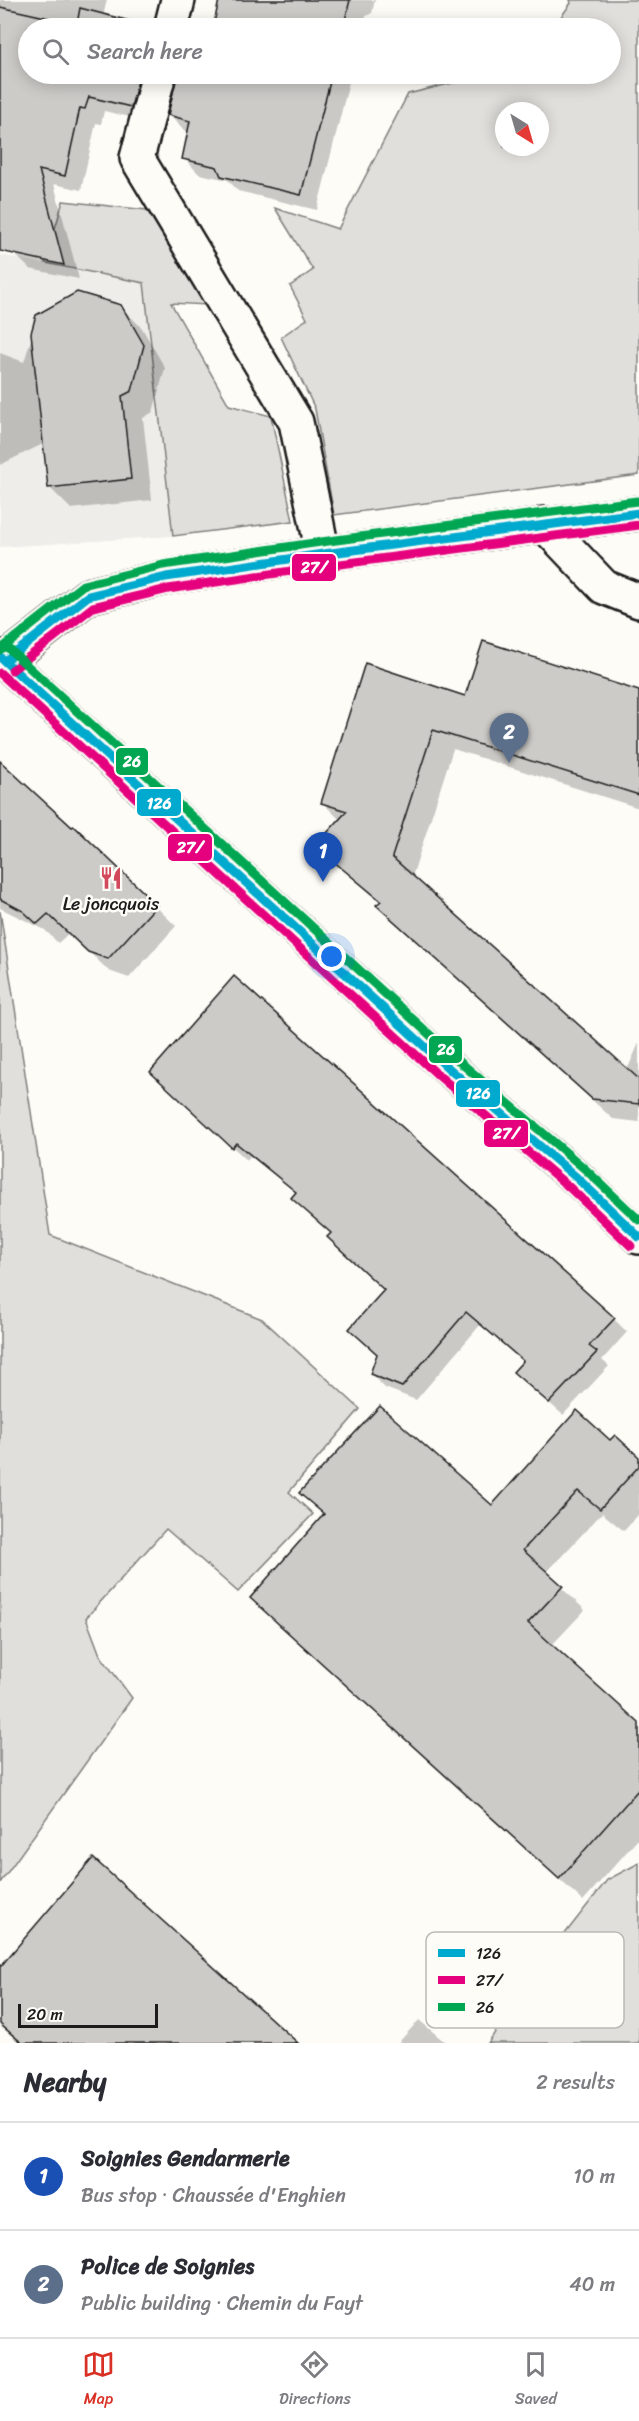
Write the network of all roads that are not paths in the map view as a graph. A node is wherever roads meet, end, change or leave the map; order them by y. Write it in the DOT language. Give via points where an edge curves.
graph roads {
  1 [pos="178,0"];
  2 [pos="174,18"];
  3 [pos="156,84"];
  4 [pos="639,513"];
  5 [pos="544,524"];
  6 [pos="323,554"];
  7 [pos="639,601"];
  8 [pos="2,659"];
  9 [pos="639,1237"];
  1 -- 2 [label="main road"];
  3 -- 6 [label="main road" via="137,158 296,422"];
  4 -- 5 [label="main road"];
  5 -- 6 [label="main road"];
  5 -- 7 [label="main road" via="604,587"];
  6 -- 8 [label="main road" via="166,577 87,596"];
  8 -- 9 [label="main road" via="446,1066"];
}
